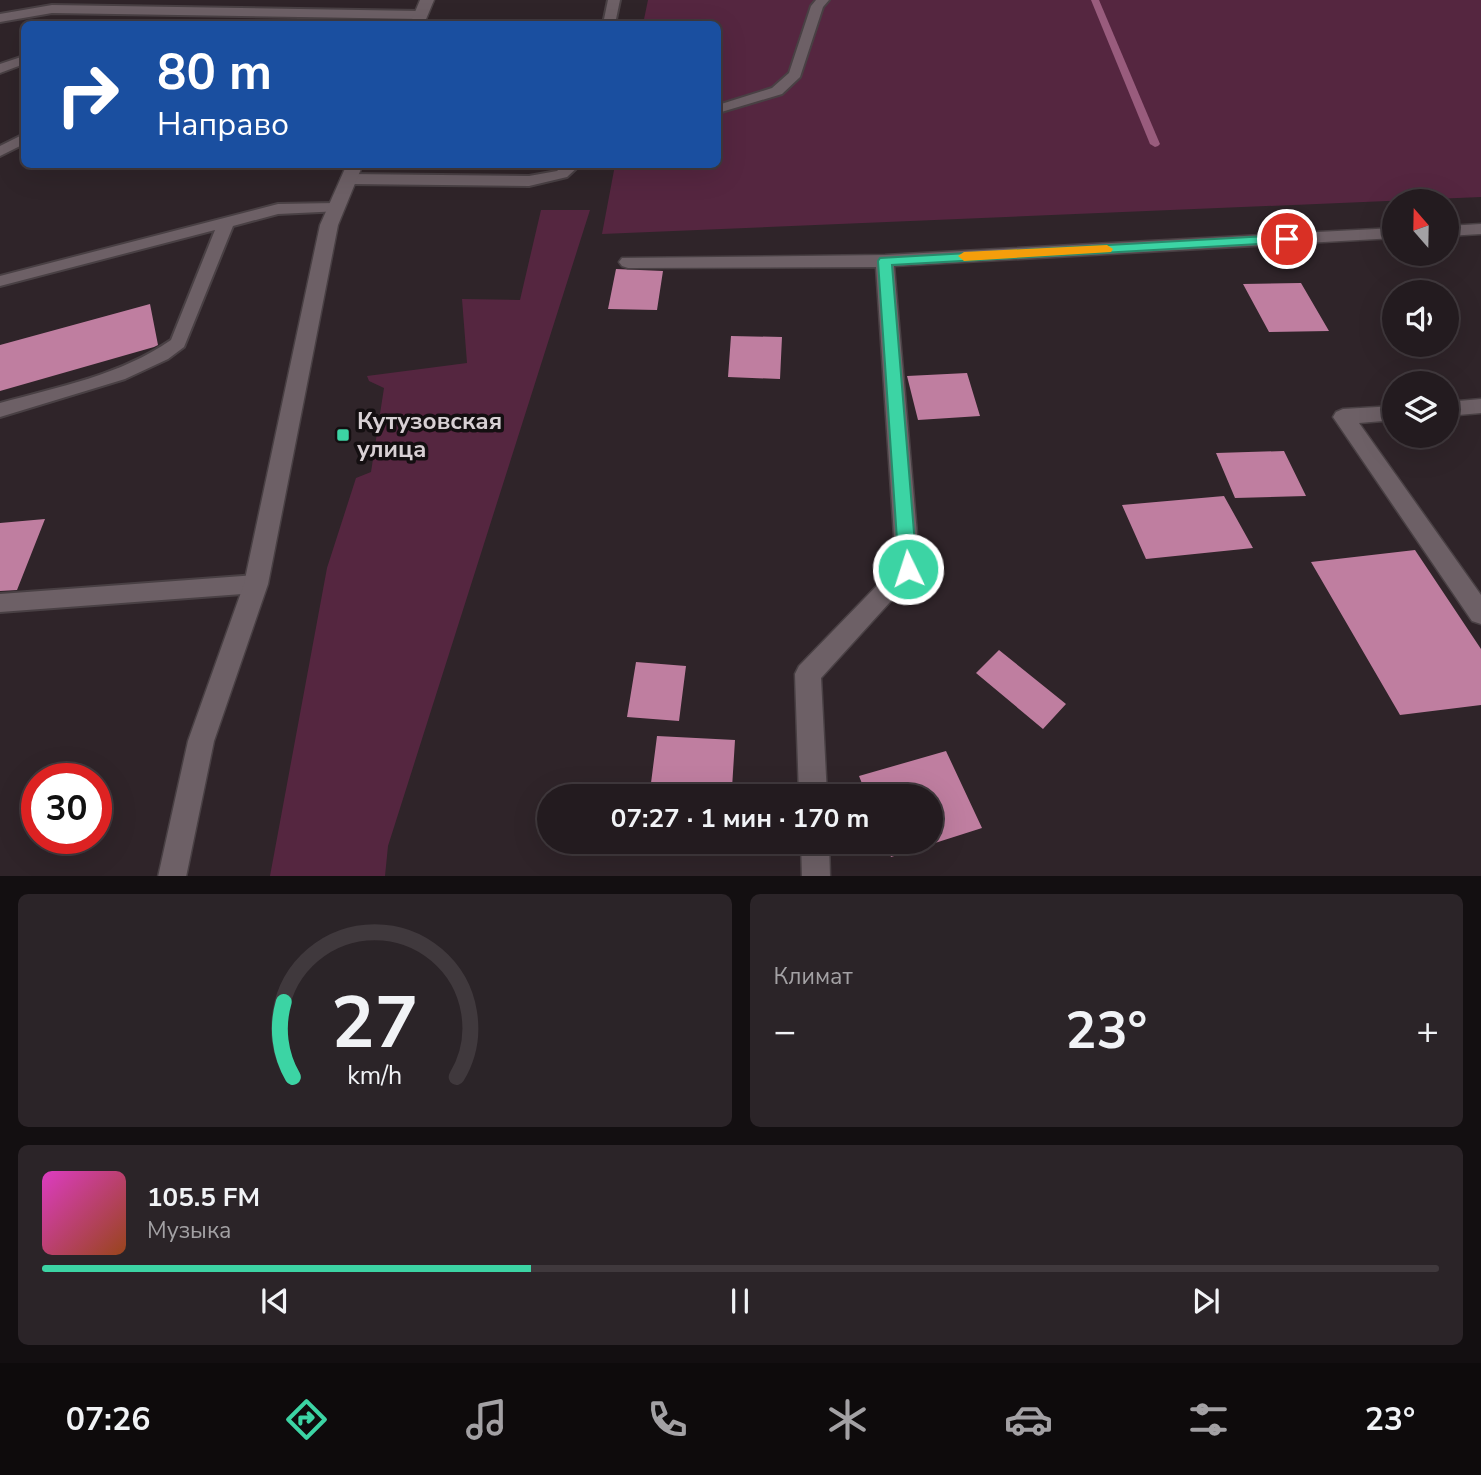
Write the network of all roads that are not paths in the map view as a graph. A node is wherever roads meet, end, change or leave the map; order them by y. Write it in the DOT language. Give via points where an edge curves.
graph roads {
  1 [pos="427,0"];
  2 [pos="614,0"];
  3 [pos="823,0"];
  4 [pos="95,4"];
  5 [pos="202,11"];
  6 [pos="0,18"];
  7 [pos="419,20"];
  8 [pos="182,21"];
  9 [pos="610,21"];
  10 [pos="21,61"];
  11 [pos="0,69"];
  12 [pos="721,108"];
  13 [pos="21,140"];
  14 [pos="0,152"];
  15 [pos="569,168"];
  16 [pos="352,172"];
  17 [pos="336,208"];
  18 [pos="226,223"];
  19 [pos="1481,229"];
  20 [pos="1460,230"];
  21 [pos="1382,234"];
  22 [pos="885,261"];
  23 [pos="628,262"];
  24 [pos="0,281"];
  25 [pos="1481,406"];
  26 [pos="1459,408"];
  27 [pos="0,410"];
  28 [pos="1382,414"];
  29 [pos="256,584"];
  30 [pos="0,603"];
  31 [pos="1481,614"];
  32 [pos="813,784"];
  33 [pos="815,854"];
  34 [pos="172,876"];
  35 [pos="816,876"];
  1 -- 7 [label="street"];
  2 -- 9 [label="lane"];
  3 -- 12 [label="lane" via="795,74 777,91"];
  4 -- 5 [label="lane"];
  4 -- 6 [label="lane"];
  5 -- 7 [label="lane"];
  5 -- 8 [label="lane"];
  10 -- 11 [label="lane"];
  13 -- 14 [label="lane"];
  15 -- 16 [label="lane" via="562,174 529,181"];
  16 -- 17 [label="street"];
  17 -- 18 [label="lane" via="278,209"];
  17 -- 29 [label="street"];
  18 -- 24 [label="lane"];
  18 -- 27 [label="lane" via="178,344 163,357"];
  19 -- 20 [label="street"];
  21 -- 22 [label="street"];
  22 -- 23 [label="street"];
  22 -- 32 [label="street" via="908,569 808,674"];
  25 -- 26 [label="street"];
  28 -- 31 [label="street" via="1343,417"];
  29 -- 30 [label="lane"];
  29 -- 34 [label="street" via="201,741"];
  33 -- 35 [label="street"];
}
